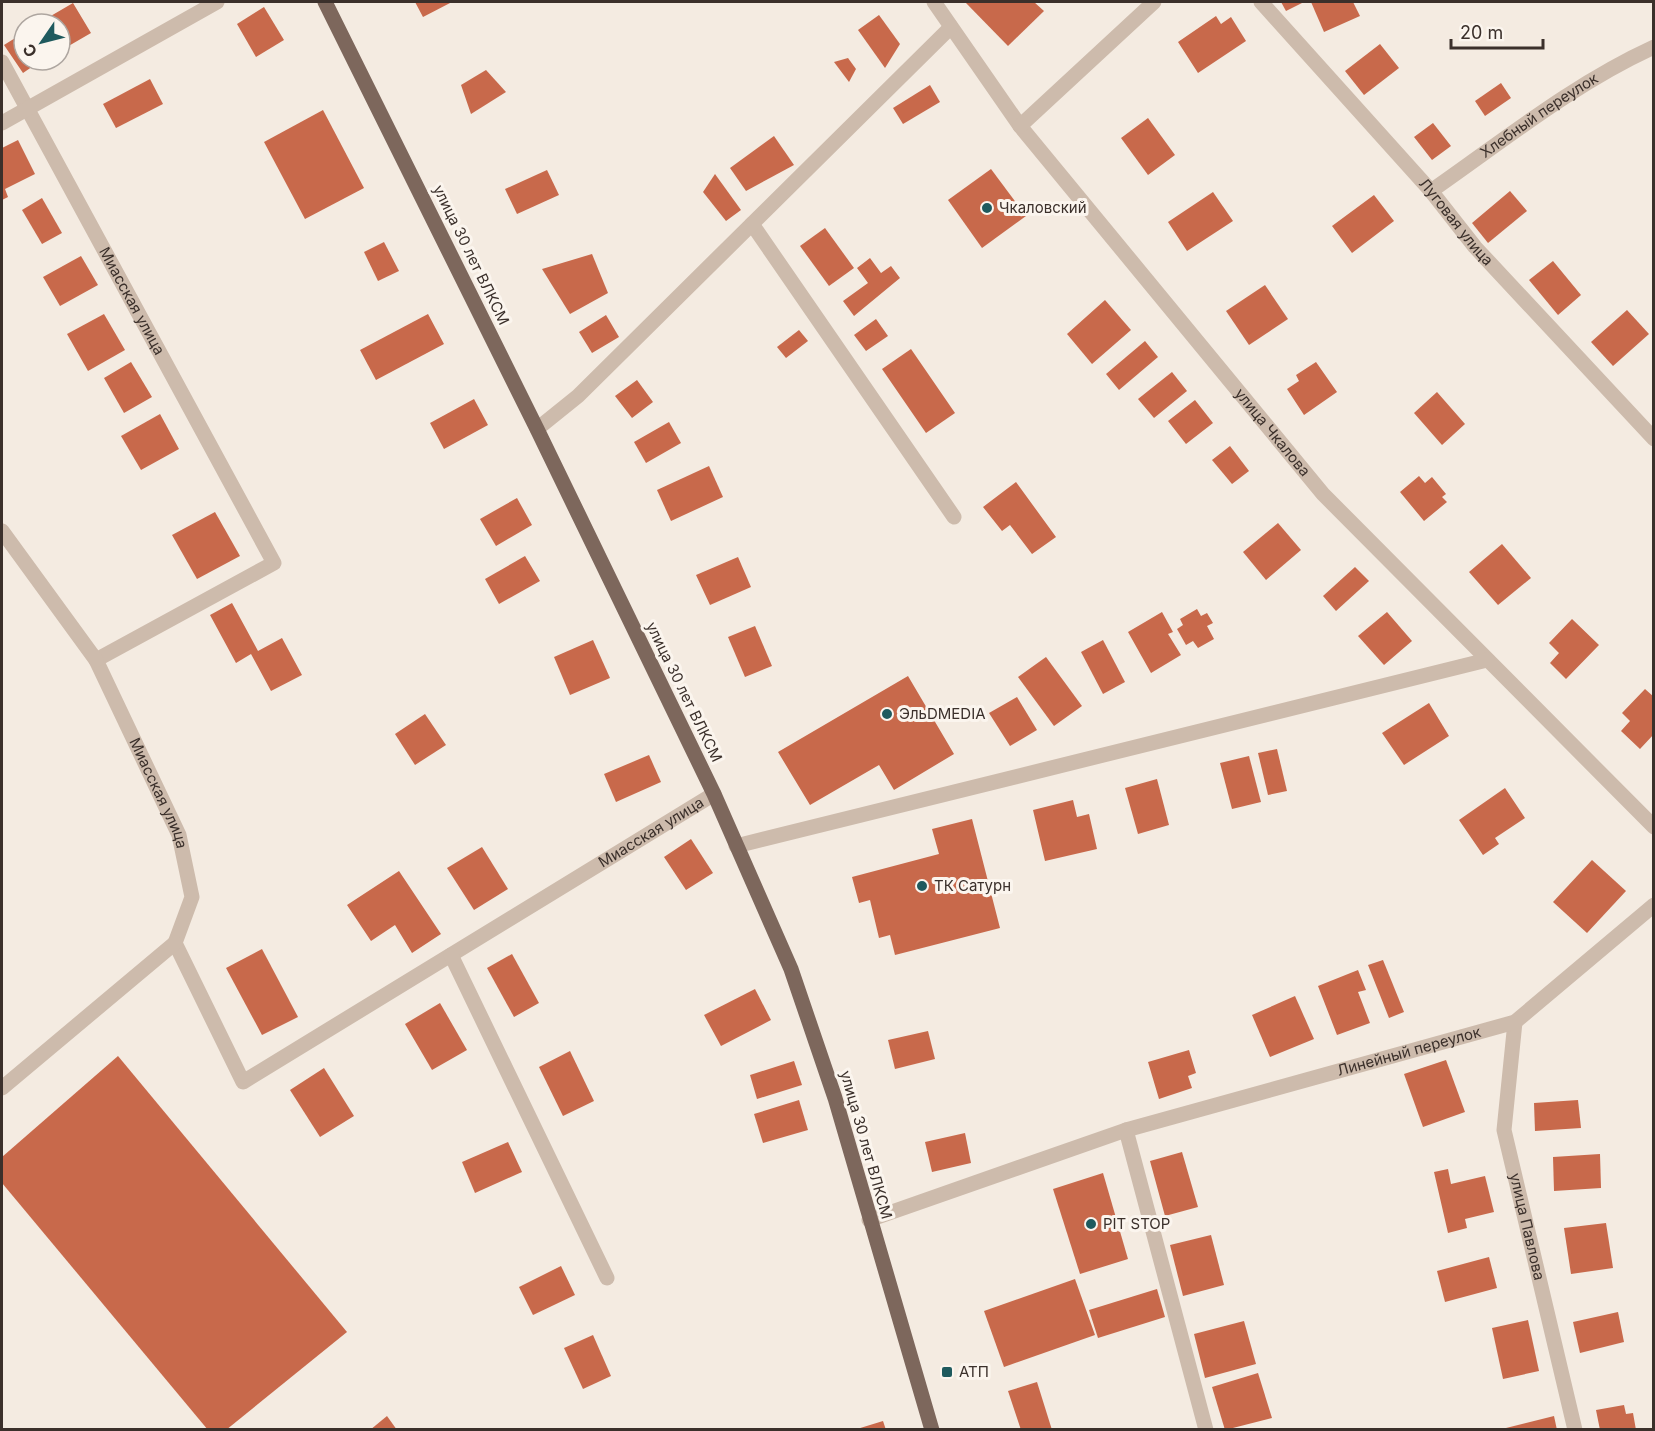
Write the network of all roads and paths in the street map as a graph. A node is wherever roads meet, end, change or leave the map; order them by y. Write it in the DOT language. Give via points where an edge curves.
graph roads {
  1 [pos="217,2"];
  2 [pos="325,2"];
  3 [pos="934,2"];
  4 [pos="1154,2"];
  5 [pos="1261,2"];
  6 [pos="951,27"];
  7 [pos="1653,47"];
  8 [pos="2,62"];
  9 [pos="27,110"];
  10 [pos="2,123"];
  11 [pos="1020,126"];
  12 [pos="1431,191"];
  13 [pos="752,224"];
  14 [pos="537,429"];
  15 [pos="1653,439"];
  16 [pos="954,517"];
  17 [pos="2,531"];
  18 [pos="96,660"];
  19 [pos="1487,660"];
  20 [pos="714,794"];
  21 [pos="1653,826"];
  22 [pos="736,846"];
  23 [pos="1653,905"];
  24 [pos="175,944"];
  25 [pos="451,955"];
  26 [pos="1515,1022"];
  27 [pos="2,1088"];
  28 [pos="1126,1130"];
  29 [pos="869,1220"];
  30 [pos="607,1278"];
  31 [pos="932,1430"];
  32 [pos="1206,1430"];
  33 [pos="1575,1430"];
  1 -- 9 [label="street"];
  2 -- 14 [label="main road, улица 30 лет ВЛКСМ"];
  3 -- 6 [label="street, улица Чкалова"];
  4 -- 11 [label="street"];
  5 -- 12 [label="street, Луговая улица"];
  6 -- 11 [label="street, улица Чкалова"];
  6 -- 13 [label="street"];
  7 -- 12 [label="street, Хлебный переулок" via="1579,88"];
  8 -- 9 [label="street, Миасская улица"];
  9 -- 10 [label="street"];
  9 -- 18 [label="street, Миасская улица" via="274,563"];
  11 -- 19 [label="street, улица Чкалова" via="1323,494"];
  12 -- 15 [label="street, Луговая улица" via="1475,247"];
  13 -- 14 [label="street" via="578,396"];
  13 -- 16 [label="street"];
  14 -- 20 [label="main road, улица 30 лет ВЛКСМ"];
  17 -- 18 [label="street"];
  18 -- 24 [label="street, Миасская улица" via="179,835 192,897"];
  19 -- 21 [label="street, улица Чкалова"];
  19 -- 22 [label="street"];
  20 -- 22 [label="main road, улица 30 лет ВЛКСМ"];
  20 -- 25 [label="street, Миасская улица"];
  22 -- 29 [label="main road, улица 30 лет ВЛКСМ" via="810,1020"];
  23 -- 26 [label="street, Линейный переулок"];
  24 -- 25 [label="street, Миасская улица" via="243,1082"];
  24 -- 27 [label="street"];
  25 -- 30 [label="street"];
  26 -- 28 [label="street, Линейный переулок"];
  26 -- 33 [label="street, улица Павлова" via="1504,1130"];
  28 -- 29 [label="street, Линейный переулок"];
  28 -- 32 [label="street"];
  29 -- 31 [label="main road, улица 30 лет ВЛКСМ"];
}
